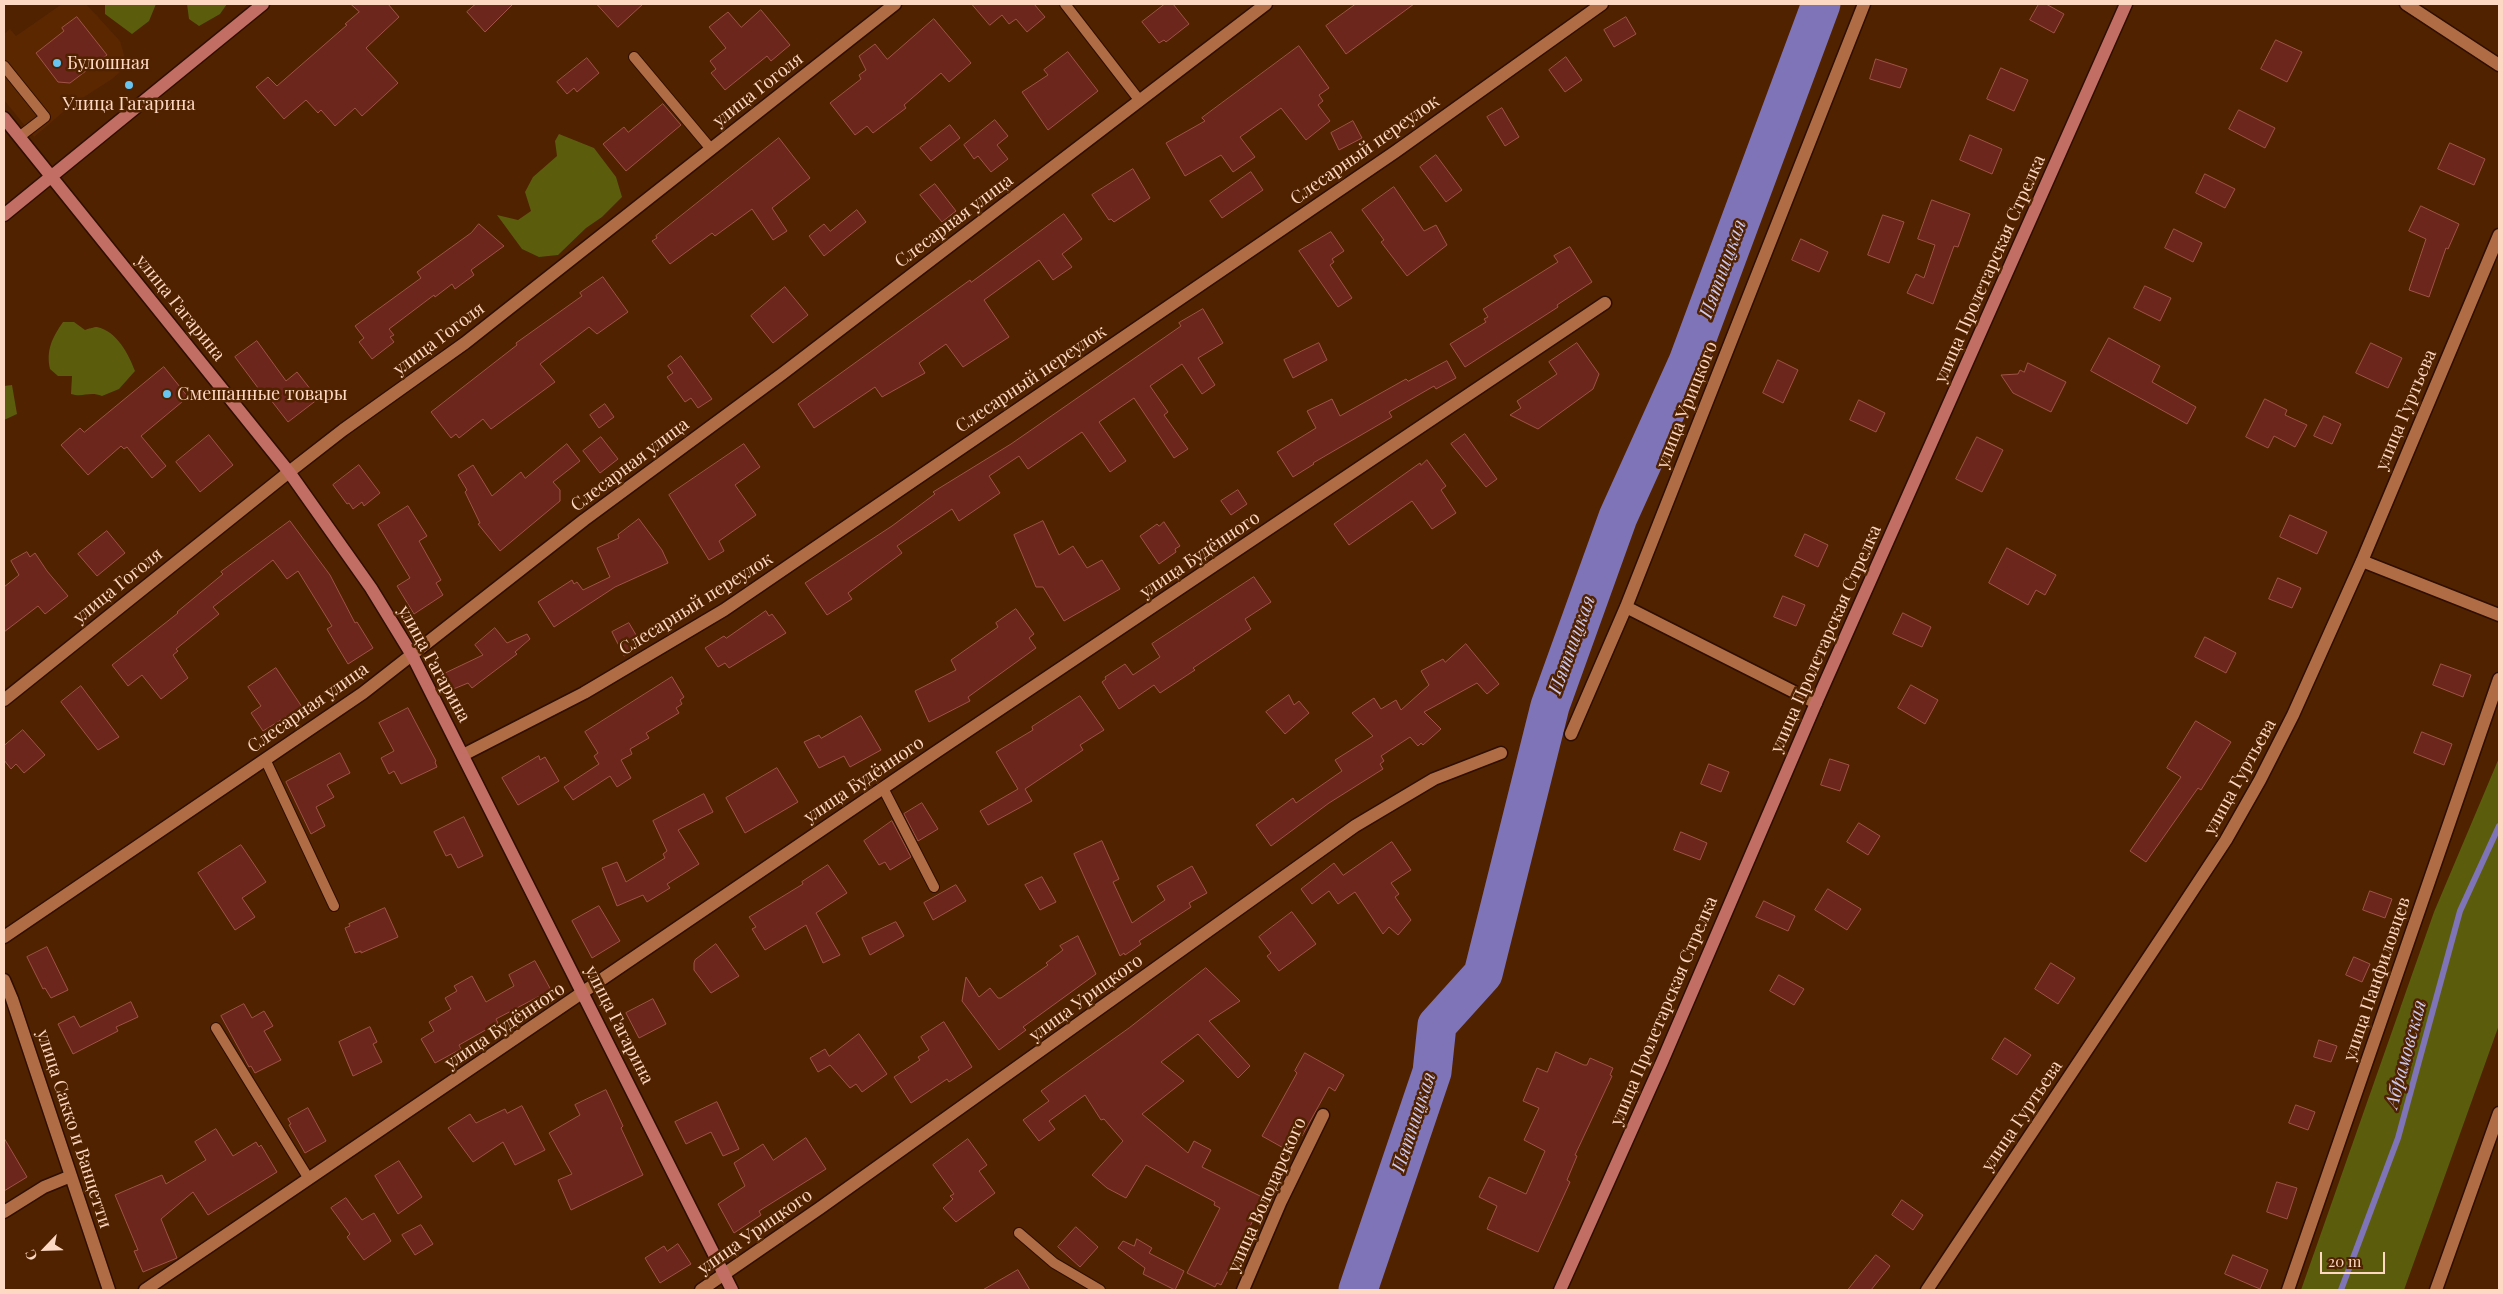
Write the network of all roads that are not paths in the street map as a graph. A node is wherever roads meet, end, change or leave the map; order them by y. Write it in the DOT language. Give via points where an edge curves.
graph roads {
  1 [pos="263,4"];
  2 [pos="895,4"];
  3 [pos="1064,4"];
  4 [pos="1266,4"];
  5 [pos="1602,4"];
  6 [pos="1864,4"];
  7 [pos="2126,4"];
  8 [pos="2406,4"];
  9 [pos="634,57"];
  10 [pos="2499,65"];
  11 [pos="4,66"];
  12 [pos="1140,101"];
  13 [pos="4,118"];
  14 [pos="19,137"];
  15 [pos="711,149"];
  16 [pos="51,176"];
  17 [pos="4,215"];
  18 [pos="2499,234"];
  19 [pos="1605,303"];
  20 [pos="289,472"];
  21 [pos="2362,561"];
  22 [pos="1626,607"];
  23 [pos="2499,615"];
  24 [pos="412,655"];
  25 [pos="2499,679"];
  26 [pos="4,700"];
  27 [pos="1816,703"];
  28 [pos="1571,734"];
  29 [pos="1501,753"];
  30 [pos="464,755"];
  31 [pos="265,759"];
  32 [pos="883,788"];
  33 [pos="934,887"];
  34 [pos="334,906"];
  35 [pos="4,937"];
  36 [pos="4,980"];
  37 [pos="584,994"];
  38 [pos="216,1028"];
  39 [pos="2499,1113"];
  40 [pos="1323,1115"];
  41 [pos="71,1176"];
  42 [pos="309,1179"];
  43 [pos="4,1212"];
  44 [pos="1019,1233"];
  45 [pos="724,1274"];
  46 [pos="109,1290"];
  47 [pos="145,1290"];
  48 [pos="701,1290"];
  49 [pos="732,1290"];
  50 [pos="1100,1290"];
  51 [pos="1243,1290"];
  52 [pos="1560,1290"];
  53 [pos="1927,1290"];
  54 [pos="2288,1290"];
  55 [pos="2436,1290"];
  1 -- 16 [label="main road"];
  2 -- 15 [label="street, улица Гоголя"];
  3 -- 12 [label="lane"];
  4 -- 12 [label="street, Слесарная улица"];
  5 -- 30 [label="street, Слесарный переулок" via="1395,152 724,610 584,693"];
  6 -- 22 [label="street, улица Урицкого"];
  7 -- 27 [label="main road, улица Пролетарская Стрелка"];
  8 -- 10 [label="street"];
  9 -- 15 [label="lane"];
  11 -- 14 [label="lane" via="44,117"];
  12 -- 24 [label="street, Слесарная улица" via="782,374 584,520"];
  13 -- 14 [label="main road, улица Гагарина"];
  14 -- 16 [label="main road, улица Гагарина"];
  15 -- 20 [label="street, улица Гоголя" via="465,343"];
  16 -- 17 [label="main road"];
  16 -- 20 [label="main road, улица Гагарина"];
  18 -- 21 [label="street, улица Гуртьева"];
  19 -- 32 [label="street, улица Будённого"];
  20 -- 24 [label="main road, улица Гагарина" via="371,588"];
  20 -- 26 [label="street, улица Гоголя"];
  21 -- 23 [label="street"];
  21 -- 53 [label="street, улица Гуртьева" via="2293,715 2226,840"];
  22 -- 27 [label="street"];
  22 -- 28 [label="street, улица Урицкого"];
  24 -- 30 [label="main road, улица Гагарина"];
  24 -- 31 [label="street, Слесарная улица" via="351,702"];
  25 -- 54 [label="street, улица Панфиловцев"];
  27 -- 52 [label="main road, улица Пролетарская Стрелка"];
  29 -- 45 [label="street, улица Урицкого" via="1434,779 1355,826"];
  30 -- 37 [label="main road, улица Гагарина"];
  31 -- 34 [label="lane"];
  31 -- 35 [label="street, Слесарная улица"];
  32 -- 33 [label="lane"];
  32 -- 37 [label="street, улица Будённого"];
  36 -- 41 [label="street, улица Сакко и Ванцетти"];
  37 -- 42 [label="street, улица Будённого"];
  37 -- 45 [label="main road, улица Гагарина"];
  38 -- 42 [label="lane"];
  39 -- 55 [label="street"];
  40 -- 51 [label="street, улица Володарского"];
  41 -- 43 [label="street" via="44,1187"];
  41 -- 46 [label="street, улица Сакко и Ванцетти"];
  42 -- 47 [label="street, улица Будённого"];
  44 -- 50 [label="lane" via="1054,1263"];
  45 -- 48 [label="street, улица Урицкого"];
  45 -- 49 [label="main road, улица Гагарина"];
}
